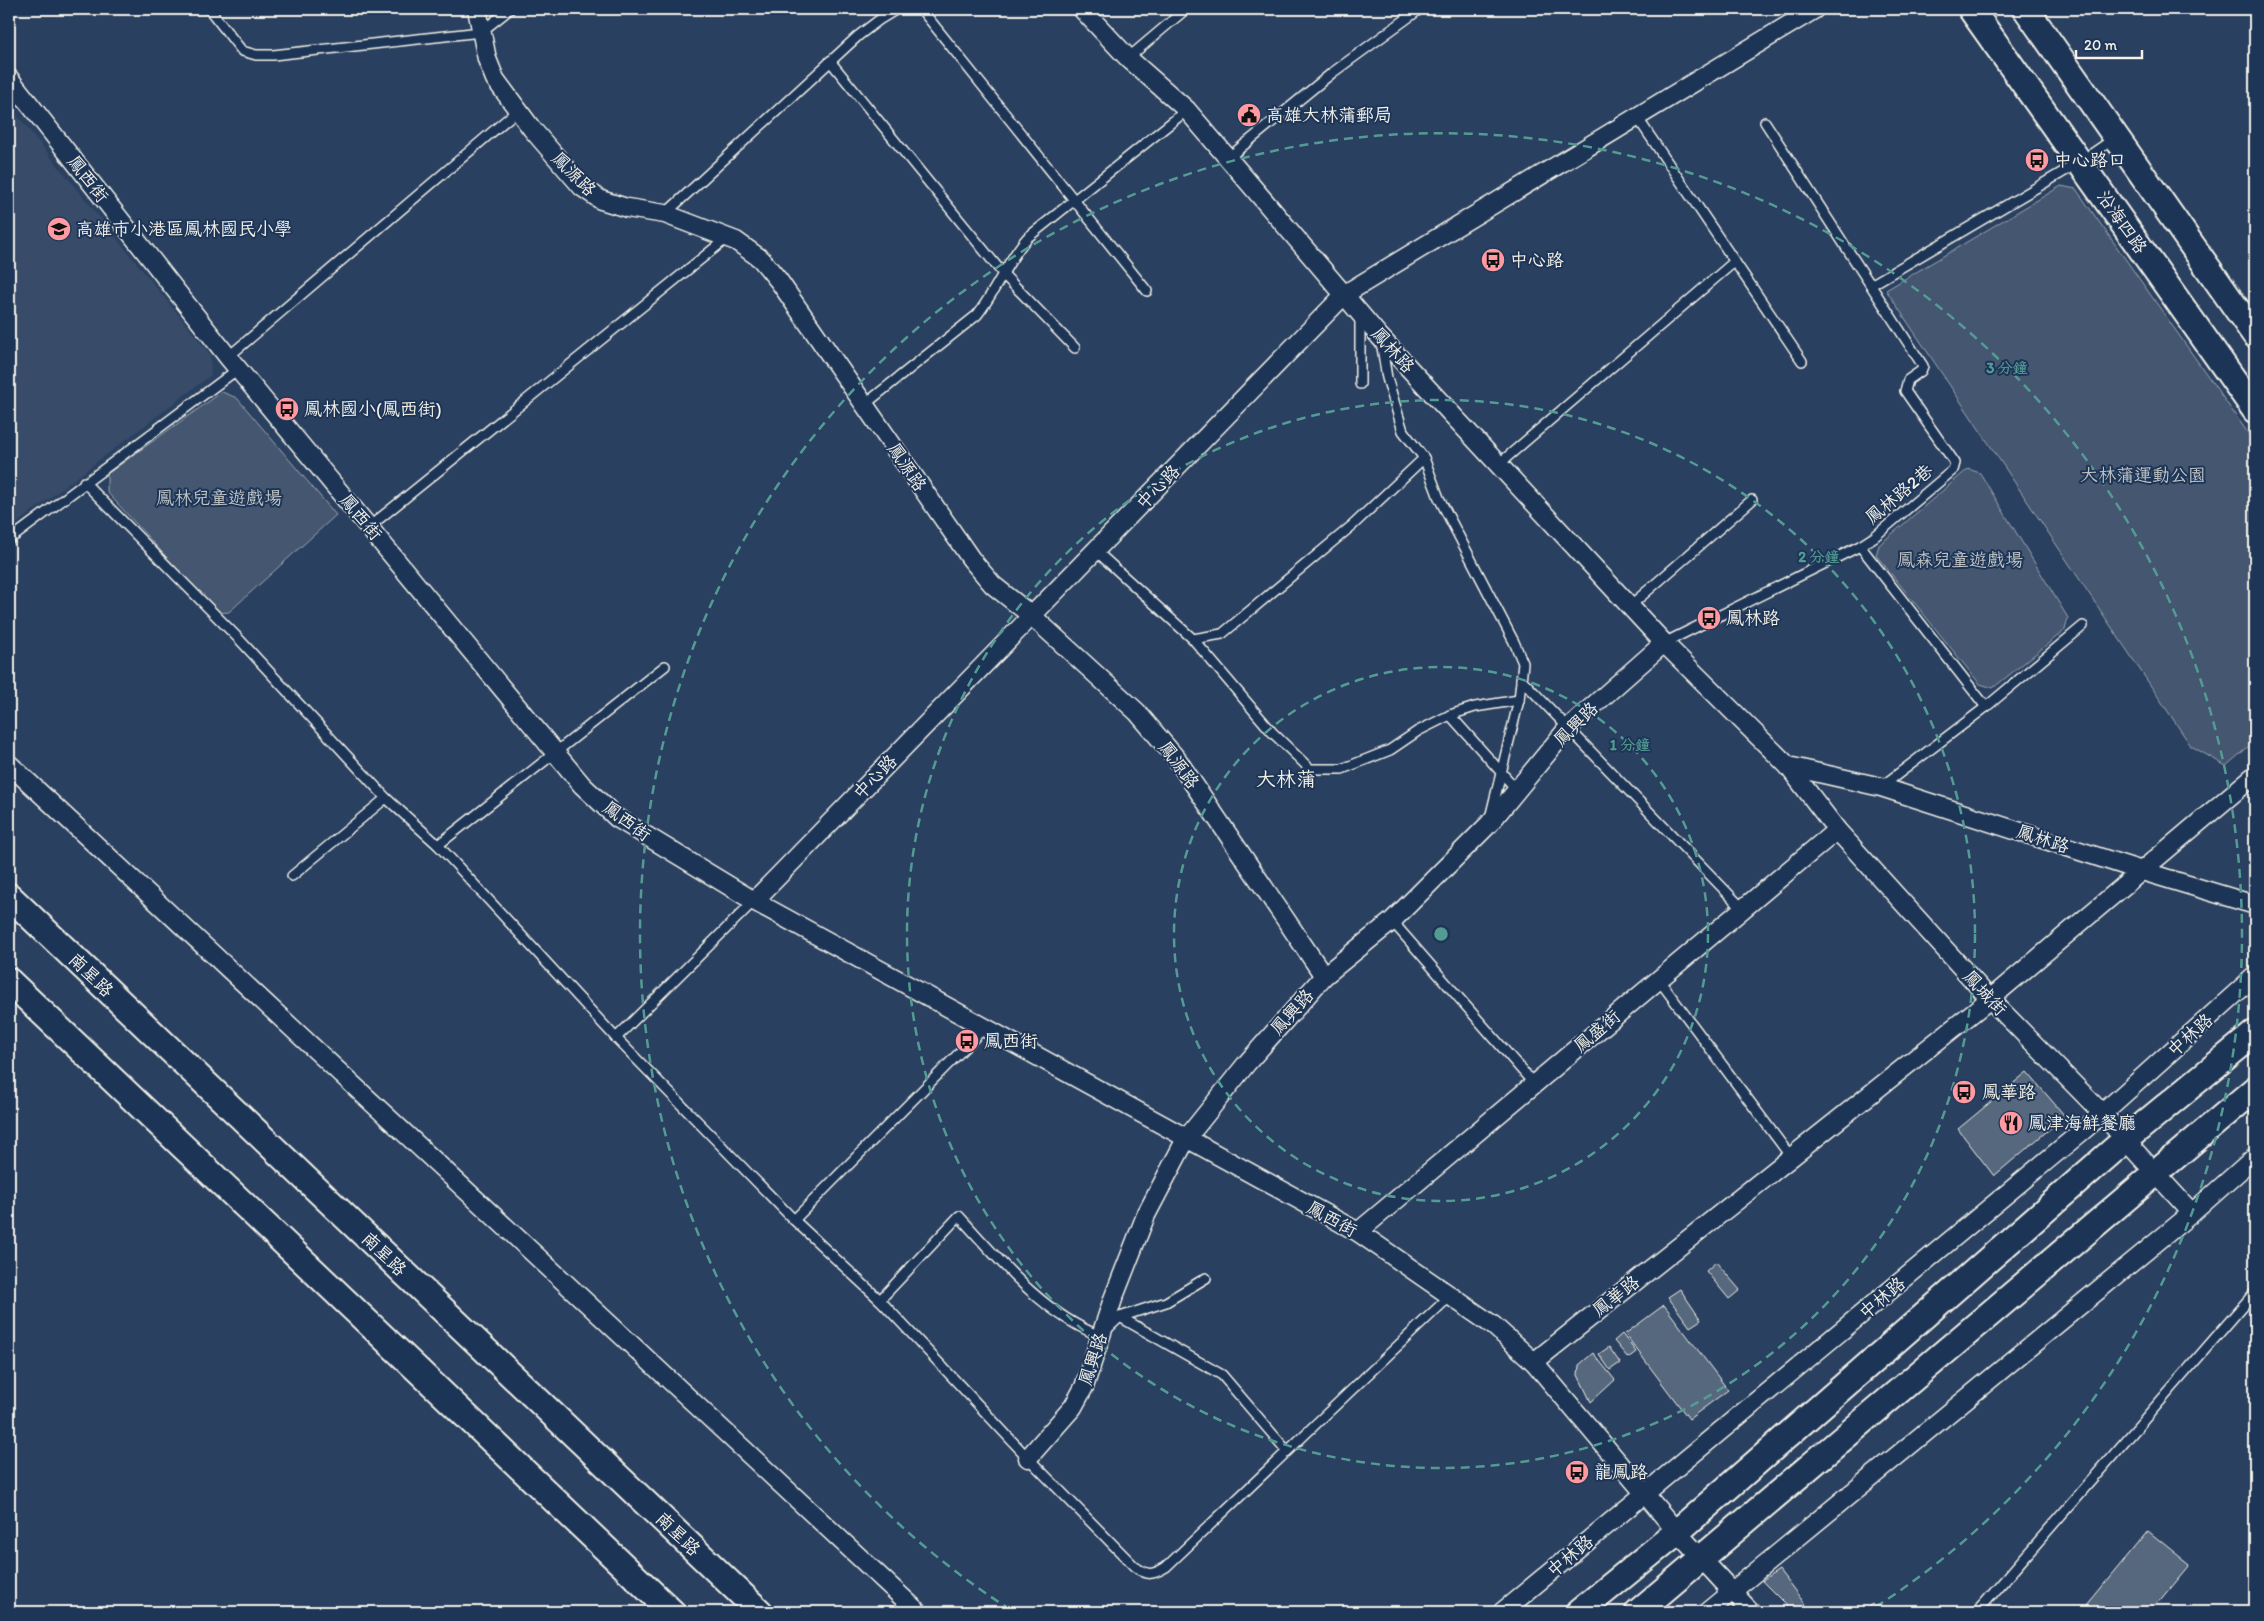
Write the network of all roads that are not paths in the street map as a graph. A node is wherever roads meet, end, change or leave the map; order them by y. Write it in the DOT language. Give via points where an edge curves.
graph roads {
  1 [pos="209,9"];
  2 [pos="478,9"];
  3 [pos="510,9"];
  4 [pos="898,9"];
  5 [pos="921,9"];
  6 [pos="1082,9"];
  7 [pos="1186,9"];
  8 [pos="1420,9"];
  9 [pos="1815,9"];
  10 [pos="1971,9"];
  11 [pos="2026,9"];
  12 [pos="481,32"];
  13 [pos="1128,58"];
  14 [pos="830,61"];
  15 [pos="9,78"];
  16 [pos="518,110"];
  17 [pos="1186,110"];
  18 [pos="1637,117"];
  19 [pos="1766,122"];
  20 [pos="2116,137"];
  21 [pos="1228,158"];
  22 [pos="2080,162"];
  23 [pos="1074,200"];
  24 [pos="665,214"];
  25 [pos="727,238"];
  26 [pos="1734,262"];
  27 [pos="1004,275"];
  28 [pos="1871,285"];
  29 [pos="1147,291"];
  30 [pos="1345,294"];
  31 [pos="1360,312"];
  32 [pos="2255,335"];
  33 [pos="1380,337"];
  34 [pos="1075,348"];
  35 [pos="1802,361"];
  36 [pos="233,363"];
  37 [pos="1360,384"];
  38 [pos="864,405"];
  39 [pos="2255,410"];
  40 [pos="1424,458"];
  41 [pos="1499,464"];
  42 [pos="84,482"];
  43 [pos="1752,500"];
  44 [pos="369,527"];
  45 [pos="9,540"];
  46 [pos="1860,546"];
  47 [pos="1096,551"];
  48 [pos="1630,606"];
  49 [pos="1032,616"];
  50 [pos="2083,626"];
  51 [pos="1193,639"];
  52 [pos="1664,643"];
  53 [pos="665,666"];
  54 [pos="1521,679"];
  55 [pos="1519,700"];
  56 [pos="1986,706"];
  57 [pos="1450,715"];
  58 [pos="1568,728"];
  59 [pos="555,752"];
  60 [pos="9,764"];
  61 [pos="1788,766"];
  62 [pos="1501,772"];
  63 [pos="2255,775"];
  64 [pos="1881,787"];
  65 [pos="1517,790"];
  66 [pos="386,798"];
  67 [pos="1489,824"];
  68 [pos="1837,830"];
  69 [pos="438,845"];
  70 [pos="2142,871"];
  71 [pos="292,876"];
  72 [pos="9,896"];
  73 [pos="754,901"];
  74 [pos="2255,905"];
  75 [pos="1743,909"];
  76 [pos="1392,921"];
  77 [pos="1324,976"];
  78 [pos="2255,976"];
  79 [pos="1659,980"];
  80 [pos="9,981"];
  81 [pos="1990,999"];
  82 [pos="984,1028"];
  83 [pos="2255,1033"];
  84 [pos="616,1038"];
  85 [pos="1534,1084"];
  86 [pos="2255,1089"];
  87 [pos="2103,1114"];
  88 [pos="1186,1139"];
  89 [pos="2125,1140"];
  90 [pos="1791,1157"];
  91 [pos="2255,1157"];
  92 [pos="2158,1174"];
  93 [pos="2192,1212"];
  94 [pos="794,1220"];
  95 [pos="1358,1232"];
  96 [pos="1206,1278"];
  97 [pos="2255,1292"];
  98 [pos="1450,1296"];
  99 [pos="880,1300"];
  100 [pos="1120,1317"];
  101 [pos="1100,1336"];
  102 [pos="1534,1362"];
  103 [pos="1287,1451"];
  104 [pos="1028,1458"];
  105 [pos="1645,1494"];
  106 [pos="1677,1532"];
  107 [pos="1702,1559"];
  108 [pos="1731,1592"];
  109 [pos="672,1612"];
  110 [pos="760,1612"];
  111 [pos="918,1612"];
  112 [pos="1502,1612"];
  113 [pos="1579,1612"];
  114 [pos="1638,1612"];
  115 [pos="1707,1612"];
  116 [pos="1751,1612"];
  117 [pos="1977,1612"];
  1 -- 12 [label="lane" via="242,51 256,55"];
  2 -- 12 [label="street, 鳳源路"];
  3 -- 12 [label="lane"];
  4 -- 14 [label="lane" via="878,20"];
  5 -- 23 [label="lane"];
  6 -- 13 [label="street, 鳳林路"];
  7 -- 13 [label="lane"];
  8 -- 21 [label="lane" via="1332,73"];
  9 -- 18 [label="street, 中心路"];
  10 -- 22 [label="street, 沿海四路"];
  11 -- 20 [label="street"];
  12 -- 16 [label="street, 鳳源路" via="495,79"];
  13 -- 17 [label="street, 鳳林路"];
  14 -- 24 [label="lane"];
  14 -- 27 [label="lane"];
  15 -- 36 [label="street, 鳳西街"];
  16 -- 24 [label="street, 鳳源路" via="582,187 601,200"];
  16 -- 36 [label="lane"];
  17 -- 21 [label="street, 鳳林路"];
  17 -- 23 [label="lane"];
  18 -- 26 [label="lane"];
  18 -- 30 [label="street, 中心路"];
  19 -- 28 [label="lane, 鳳林路2巷"];
  20 -- 22 [label="lane"];
  20 -- 32 [label="street"];
  21 -- 30 [label="street, 鳳林路"];
  22 -- 28 [label="lane"];
  22 -- 39 [label="street, 沿海四路"];
  23 -- 27 [label="lane" via="1027,238 1015,251"];
  23 -- 29 [label="lane"];
  24 -- 25 [label="street, 鳳源路"];
  25 -- 38 [label="street, 鳳源路" via="761,259"];
  25 -- 44 [label="lane"];
  26 -- 35 [label="lane"];
  26 -- 41 [label="lane"];
  27 -- 34 [label="lane"];
  27 -- 38 [label="lane" via="977,315"];
  28 -- 46 [label="lane, 鳳林路2巷" via="1923,366 1908,380 1904,390 1955,463 1953,470"];
  30 -- 31 [label="street, 鳳林路"];
  30 -- 47 [label="street, 中心路"];
  31 -- 33 [label="street, 鳳林路"];
  31 -- 37 [label="lane"];
  33 -- 40 [label="lane" via="1387,378 1403,431"];
  33 -- 41 [label="street, 鳳林路"];
  36 -- 42 [label="lane"];
  36 -- 44 [label="street, 鳳西街"];
  38 -- 49 [label="street, 鳳源路" via="970,559 993,585"];
  40 -- 51 [label="lane" via="1354,524 1222,634"];
  40 -- 54 [label="lane" via="1439,498 1514,642 1523,663"];
  41 -- 48 [label="street, 鳳林路"];
  42 -- 45 [label="lane"];
  42 -- 66 [label="lane" via="238,638"];
  43 -- 48 [label="lane"];
  44 -- 59 [label="street, 鳳西街"];
  46 -- 52 [label="lane, 鳳林路2巷"];
  46 -- 56 [label="lane"];
  47 -- 49 [label="street, 中心路"];
  47 -- 51 [label="lane"];
  48 -- 52 [label="street, 鳳林路"];
  49 -- 73 [label="street, 中心路"];
  49 -- 77 [label="street, 鳳源路" via="1137,712 1176,758"];
  50 -- 56 [label="lane"];
  51 -- 57 [label="lane" via="1272,732 1310,769 1342,769 1390,750"];
  52 -- 58 [label="street, 鳳興路"];
  52 -- 61 [label="street, 鳳林路"];
  53 -- 59 [label="lane"];
  54 -- 55 [label="lane"];
  54 -- 58 [label="lane"];
  55 -- 57 [label="lane" via="1475,707"];
  55 -- 62 [label="lane"];
  56 -- 64 [label="lane"];
  57 -- 62 [label="lane"];
  58 -- 65 [label="street, 鳳興路"];
  58 -- 75 [label="lane"];
  59 -- 69 [label="lane"];
  59 -- 73 [label="street, 鳳西街" via="582,785 617,818"];
  60 -- 111 [label="street"];
  61 -- 64 [label="street, 鳳林路"];
  61 -- 68 [label="street, 鳳城街"];
  62 -- 65 [label="lane"];
  62 -- 67 [label="lane"];
  63 -- 70 [label="street, 鳳華路"];
  64 -- 70 [label="street, 鳳林路"];
  65 -- 67 [label="street, 鳳興路"];
  66 -- 69 [label="lane"];
  66 -- 71 [label="lane"];
  67 -- 76 [label="street, 鳳興路"];
  68 -- 75 [label="street, 鳳盛街"];
  68 -- 81 [label="street, 鳳城街"];
  69 -- 84 [label="lane"];
  70 -- 74 [label="street, 鳳林路"];
  70 -- 81 [label="street, 鳳華路"];
  72 -- 110 [label="street, 南星路"];
  73 -- 82 [label="street, 鳳西街"];
  73 -- 84 [label="lane"];
  75 -- 79 [label="street, 鳳盛街"];
  76 -- 77 [label="street, 鳳興路"];
  76 -- 85 [label="lane"];
  77 -- 88 [label="street, 鳳興路" via="1247,1063"];
  78 -- 87 [label="street, 中林路"];
  79 -- 85 [label="street, 鳳盛街"];
  79 -- 90 [label="lane"];
  80 -- 109 [label="street"];
  81 -- 87 [label="street, 鳳城街"];
  81 -- 90 [label="street, 鳳華路"];
  82 -- 88 [label="street, 鳳西街"];
  82 -- 94 [label="lane"];
  83 -- 89 [label="street"];
  84 -- 94 [label="lane"];
  85 -- 95 [label="street, 鳳盛街"];
  86 -- 92 [label="street"];
  87 -- 89 [label="street, 鳳城街"];
  87 -- 105 [label="street, 中林路"];
  88 -- 95 [label="street, 鳳西街"];
  88 -- 101 [label="street, 鳳興路" via="1146,1215"];
  89 -- 92 [label="street, 鳳城街"];
  89 -- 106 [label="street"];
  90 -- 102 [label="street, 鳳華路"];
  91 -- 93 [label="street"];
  92 -- 93 [label="street, 鳳城街"];
  92 -- 107 [label="street"];
  93 -- 108 [label="street"];
  94 -- 99 [label="lane"];
  95 -- 98 [label="street, 鳳西街"];
  96 -- 100 [label="lane" via="1166,1302"];
  97 -- 117 [label="lane"];
  98 -- 102 [label="street, 鳳西街" via="1494,1326"];
  98 -- 103 [label="lane"];
  99 -- 101 [label="lane" via="958,1216 1021,1284 1080,1328"];
  99 -- 104 [label="lane"];
  100 -- 101 [label="lane"];
  100 -- 103 [label="lane" via="1222,1376"];
  101 -- 104 [label="street, 鳳興路" via="1084,1387 1073,1407"];
  102 -- 105 [label="street"];
  103 -- 104 [label="lane" via="1155,1574 1146,1574 1135,1567"];
  105 -- 106 [label="street"];
  105 -- 112 [label="street, 中林路"];
  106 -- 107 [label="street"];
  106 -- 113 [label="street"];
  107 -- 108 [label="street"];
  107 -- 114 [label="street"];
  108 -- 115 [label="street"];
  108 -- 116 [label="street"];
}
